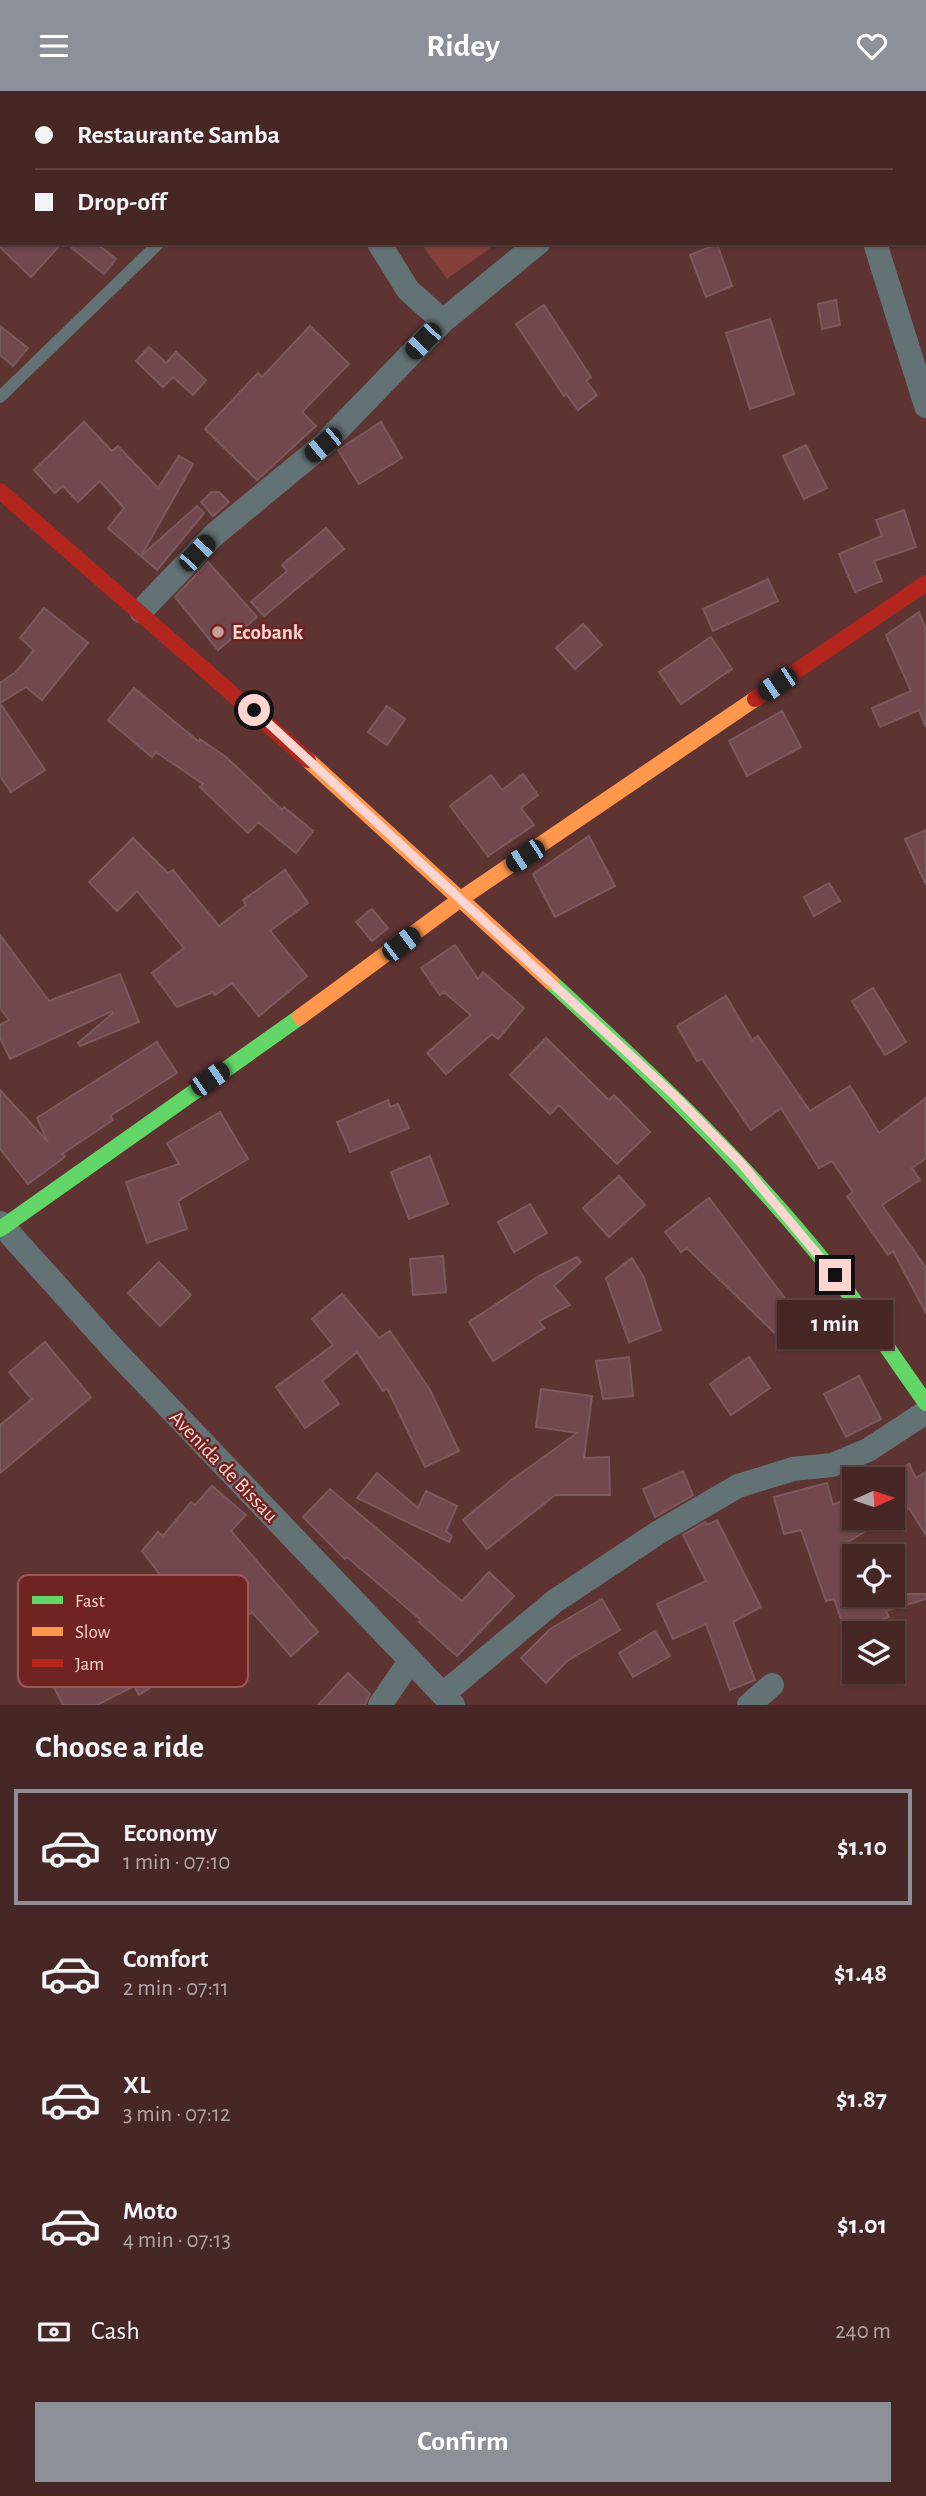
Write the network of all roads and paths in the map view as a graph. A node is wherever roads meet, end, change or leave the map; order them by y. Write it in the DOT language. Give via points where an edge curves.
graph roads {
  1 [pos="157,245"];
  2 [pos="380,245"];
  3 [pos="536,245"];
  4 [pos="876,245"];
  5 [pos="443,321"];
  6 [pos="0,397"];
  7 [pos="926,406"];
  8 [pos="0,491"];
  9 [pos="926,583"];
  10 [pos="141,611"];
  11 [pos="462,898"];
  12 [pos="1,1227"];
  13 [pos="926,1403"];
  14 [pos="926,1412"];
  15 [pos="410,1661"];
  16 [pos="772,1685"];
  17 [pos="448,1700"];
  18 [pos="380,1705"];
  19 [pos="749,1705"];
  1 -- 6 [label="lane"];
  2 -- 5 [label="street" via="408,290"];
  3 -- 5 [label="street"];
  4 -- 7 [label="street"];
  5 -- 10 [label="street" via="331,437 215,534"];
  8 -- 10 [label="main road"];
  9 -- 11 [label="main road"];
  10 -- 11 [label="main road"];
  11 -- 12 [label="main road" via="361,975"];
  11 -- 13 [label="main road" via="740,1162 835,1275"];
  12 -- 15 [label="street, Avenida de Bissau"];
  14 -- 17 [label="street" via="868,1450 832,1465 793,1469 738,1486 659,1532 555,1601"];
  15 -- 17 [label="street, Avenida de Bissau"];
  15 -- 18 [label="street"];
  16 -- 19 [label="street"];
}
